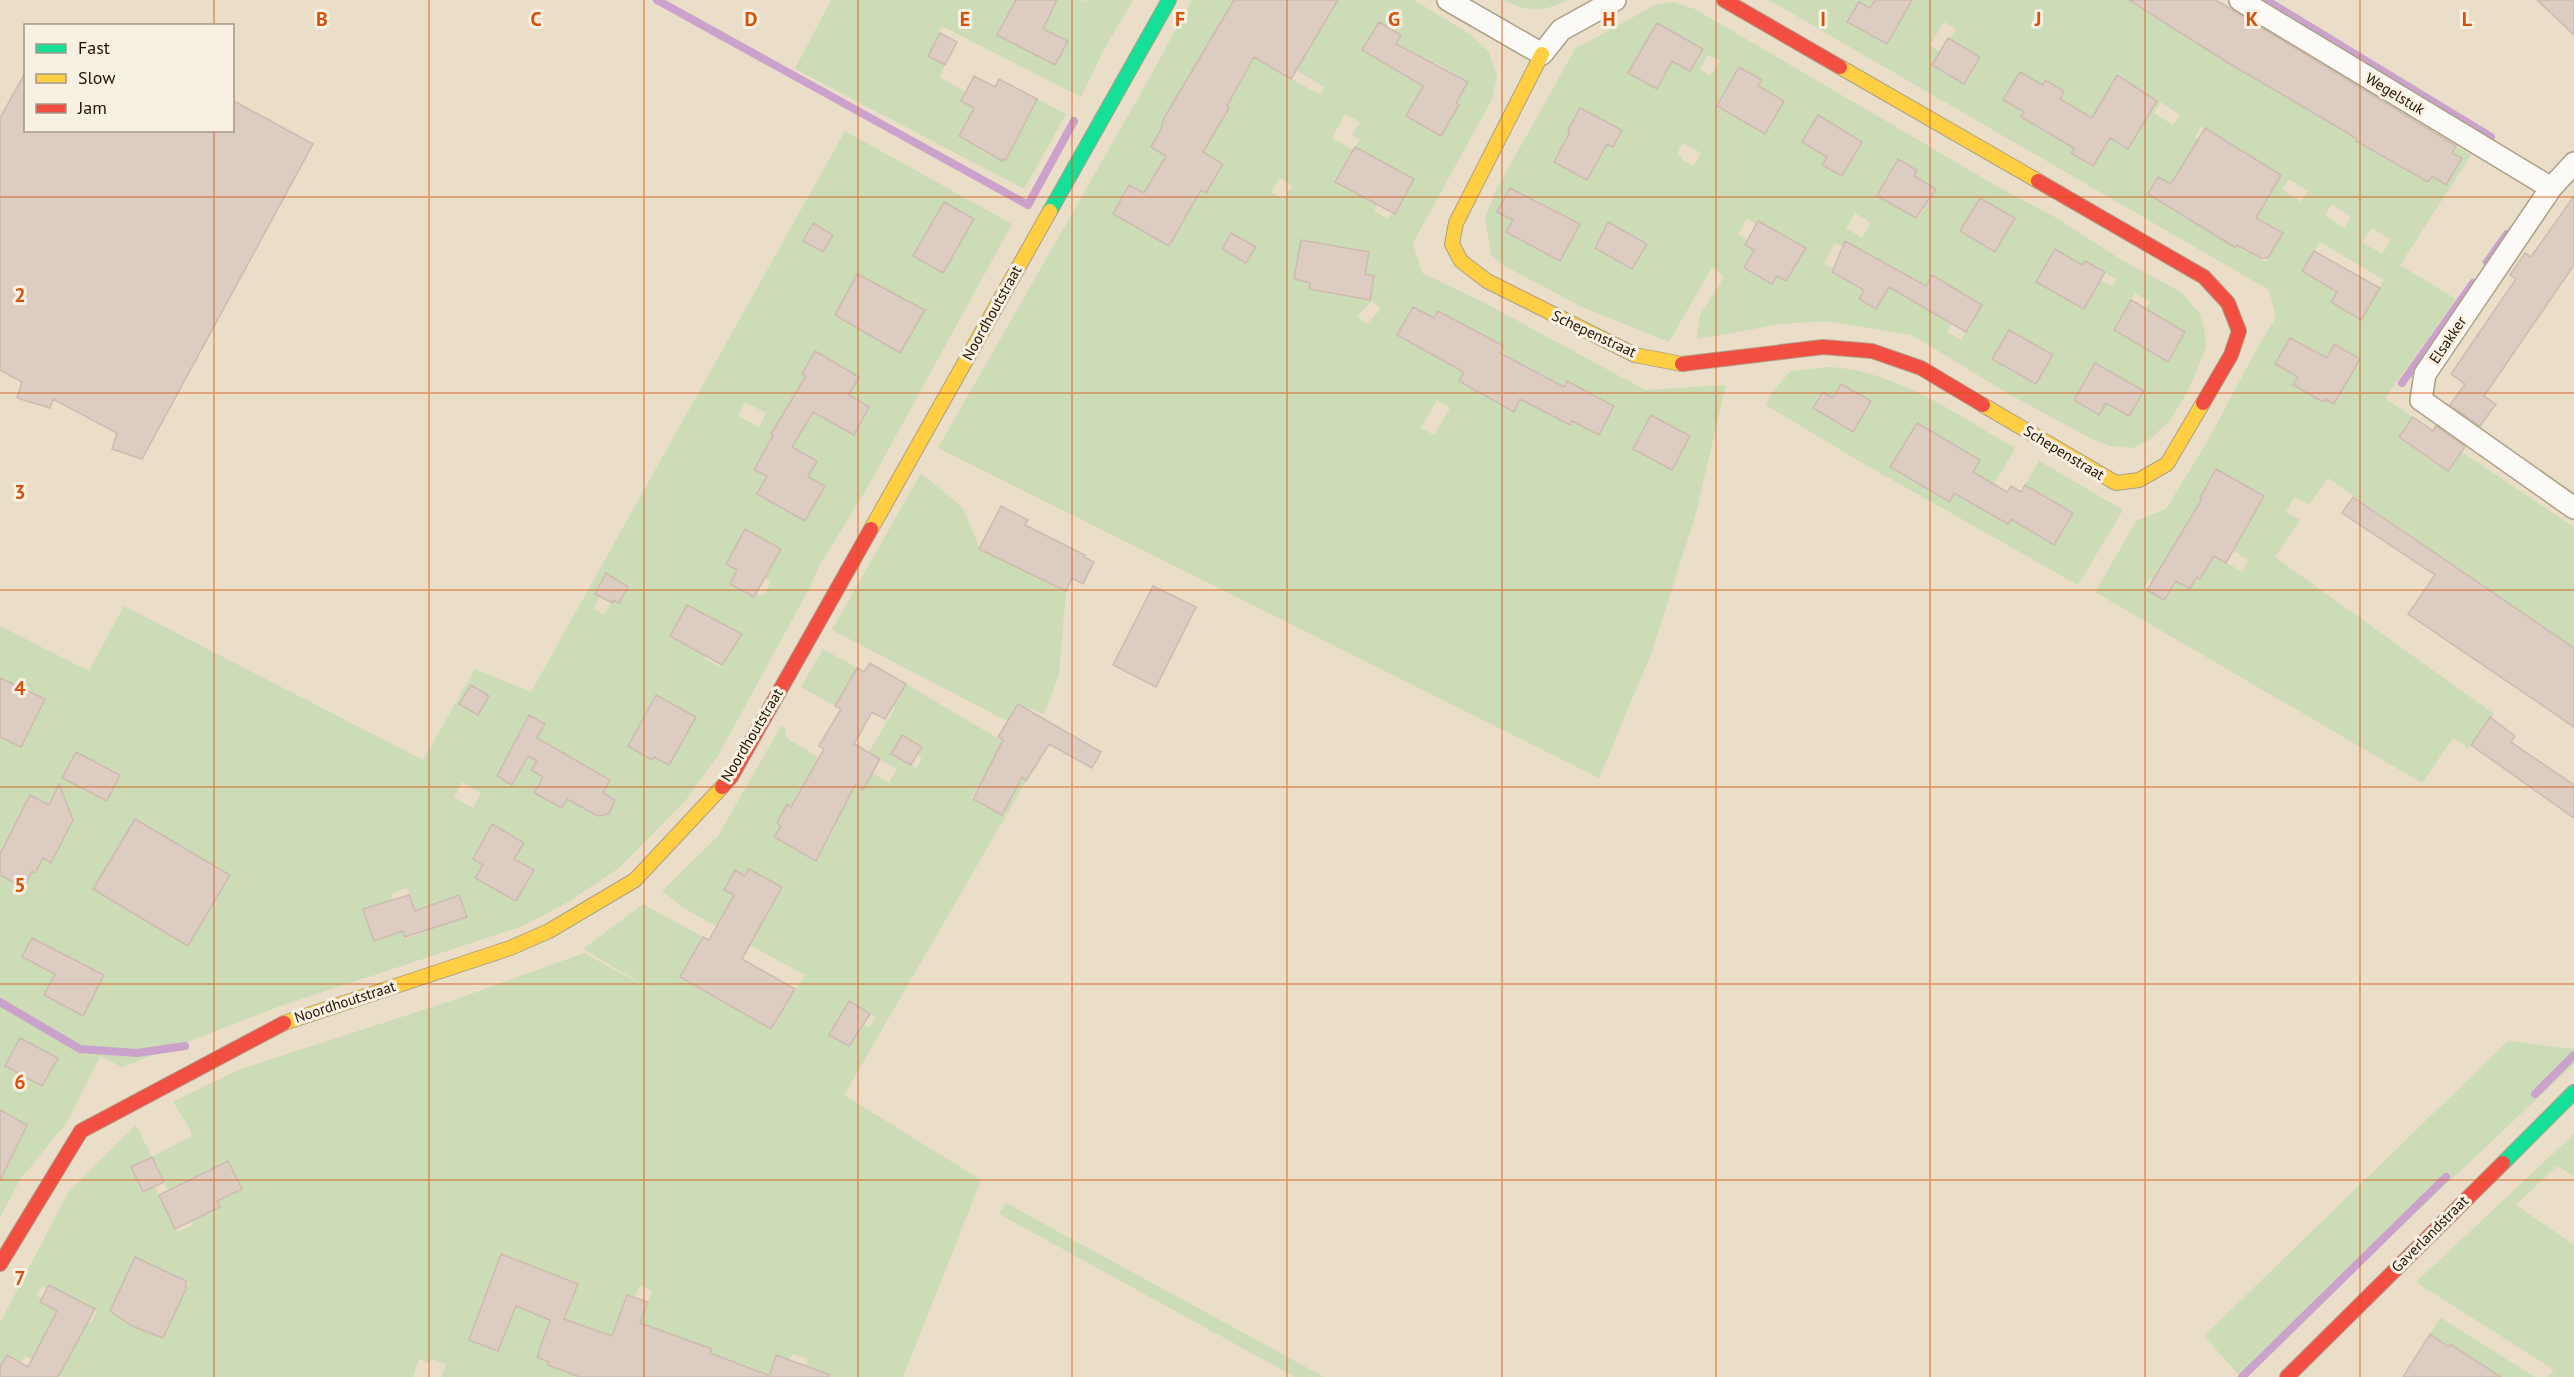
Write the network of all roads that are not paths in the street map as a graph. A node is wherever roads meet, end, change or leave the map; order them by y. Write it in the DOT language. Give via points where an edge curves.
graph roads {
  1 [pos="1169,0"];
  2 [pos="1448,0"];
  3 [pos="1615,0"];
  4 [pos="1724,0"];
  5 [pos="2240,0"];
  6 [pos="1542,54"];
  7 [pos="2574,163"];
  8 [pos="2551,188"];
  9 [pos="2574,508"];
  10 [pos="2574,1092"];
  11 [pos="0,1264"];
  12 [pos="2287,1377"];
  1 -- 11 [label="street, Noordhoutstraat" via="731,777 635,880 549,931 510,948 292,1019 81,1131"];
  2 -- 6 [label="street"];
  3 -- 6 [label="street, Schepenstraat" via="1561,30"];
  4 -- 6 [label="street, Schepenstraat" via="2204,277 2228,303 2239,331 2231,355 2167,464 2139,480 2116,483 1921,368 1872,351 1823,347 1685,364 1635,355 1487,281 1461,261 1452,244 1456,223"];
  5 -- 8 [label="street, Wegelstuk"];
  7 -- 8 [label="street, Elsakker"];
  8 -- 9 [label="street, Elsakker" via="2425,374 2421,400"];
  10 -- 12 [label="street, Gaverlandstraat"];
}
